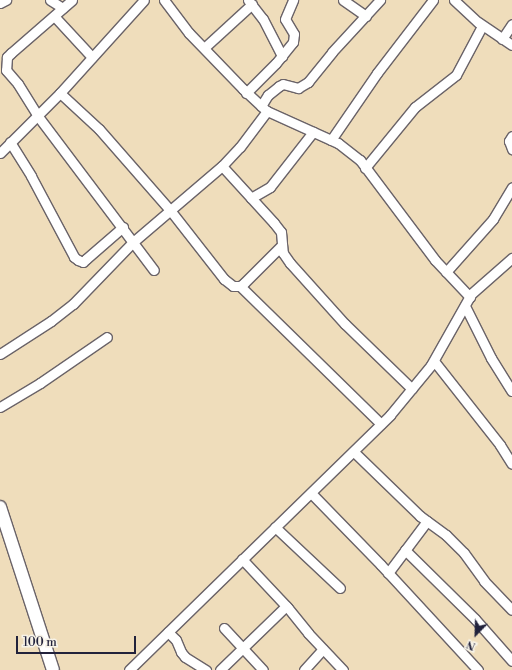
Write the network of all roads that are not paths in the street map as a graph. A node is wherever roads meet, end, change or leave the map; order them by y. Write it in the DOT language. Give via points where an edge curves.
graph roads {
  1 [pos="6,0"];
  2 [pos="50,0"];
  3 [pos="72,0"];
  4 [pos="144,0"];
  5 [pos="164,0"];
  6 [pos="176,0"];
  7 [pos="293,0"];
  8 [pos="343,0"];
  9 [pos="380,0"];
  10 [pos="433,0"];
  11 [pos="454,0"];
  12 [pos="250,2"];
  13 [pos="0,3"];
  14 [pos="63,8"];
  15 [pos="170,8"];
  16 [pos="54,16"];
  17 [pos="366,16"];
  18 [pos="512,24"];
  19 [pos="482,26"];
  20 [pos="502,39"];
  21 [pos="512,45"];
  22 [pos="204,48"];
  23 [pos="282,56"];
  24 [pos="92,57"];
  25 [pos="3,72"];
  26 [pos="246,93"];
  27 [pos="60,94"];
  28 [pos="264,109"];
  29 [pos="37,115"];
  30 [pos="313,132"];
  31 [pos="512,136"];
  32 [pos="331,140"];
  33 [pos="10,142"];
  34 [pos="512,149"];
  35 [pos="0,153"];
  36 [pos="222,166"];
  37 [pos="366,168"];
  38 [pos="512,187"];
  39 [pos="251,198"];
  40 [pos="170,210"];
  41 [pos="123,228"];
  42 [pos="133,242"];
  43 [pos="281,246"];
  44 [pos="511,261"];
  45 [pos="154,270"];
  46 [pos="446,272"];
  47 [pos="240,286"];
  48 [pos="470,297"];
  49 [pos="465,306"];
  50 [pos="107,337"];
  51 [pos="0,354"];
  52 [pos="434,361"];
  53 [pos="412,389"];
  54 [pos="512,391"];
  55 [pos="0,407"];
  56 [pos="381,424"];
  57 [pos="354,452"];
  58 [pos="512,464"];
  59 [pos="311,493"];
  60 [pos="0,507"];
  61 [pos="427,521"];
  62 [pos="275,527"];
  63 [pos="405,550"];
  64 [pos="242,559"];
  65 [pos="388,573"];
  66 [pos="340,588"];
  67 [pos="286,606"];
  68 [pos="512,610"];
  69 [pos="224,628"];
  70 [pos="168,632"];
  71 [pos="243,648"];
  72 [pos="323,649"];
  73 [pos="512,661"];
  74 [pos="53,670"];
  75 [pos="129,670"];
  76 [pos="206,670"];
  77 [pos="220,670"];
  78 [pos="263,670"];
  79 [pos="304,670"];
  80 [pos="343,670"];
  81 [pos="478,670"];
  1 -- 13 [label="street"];
  2 -- 14 [label="street"];
  3 -- 14 [label="street"];
  4 -- 24 [label="street"];
  5 -- 15 [label="street"];
  6 -- 15 [label="street"];
  7 -- 23 [label="street" via="285,19 294,38"];
  8 -- 17 [label="street"];
  9 -- 17 [label="street"];
  10 -- 32 [label="street"];
  11 -- 19 [label="street"];
  12 -- 22 [label="street"];
  12 -- 23 [label="street" via="263,19"];
  14 -- 16 [label="street"];
  15 -- 22 [label="street"];
  16 -- 24 [label="street"];
  16 -- 25 [label="street" via="7,57"];
  17 -- 28 [label="street" via="308,82 298,88 283,84 279,86 268,95"];
  18 -- 20 [label="street"];
  19 -- 20 [label="street"];
  19 -- 37 [label="street" via="460,70 415,107"];
  20 -- 21 [label="street"];
  22 -- 26 [label="street"];
  23 -- 26 [label="street"];
  24 -- 27 [label="street"];
  25 -- 29 [label="street" via="18,84"];
  26 -- 28 [label="street"];
  27 -- 29 [label="street"];
  27 -- 40 [label="street" via="99,129"];
  28 -- 30 [label="street"];
  28 -- 36 [label="street" via="240,147"];
  29 -- 33 [label="street"];
  29 -- 41 [label="street"];
  30 -- 32 [label="street"];
  30 -- 39 [label="street" via="270,187"];
  31 -- 34 [label="street" via="509,142"];
  32 -- 37 [label="street" via="351,153"];
  33 -- 35 [label="street"];
  33 -- 41 [label="street" via="74,257 83,262"];
  36 -- 39 [label="street"];
  36 -- 40 [label="street"];
  37 -- 46 [label="street"];
  38 -- 46 [label="street" via="493,219"];
  39 -- 43 [label="street" via="281,232"];
  40 -- 42 [label="street"];
  40 -- 47 [label="street" via="224,279 233,286"];
  41 -- 42 [label="street"];
  42 -- 45 [label="street"];
  42 -- 51 [label="street" via="73,304"];
  43 -- 47 [label="street"];
  43 -- 53 [label="street" via="290,262 345,324"];
  44 -- 48 [label="street" via="477,288"];
  46 -- 48 [label="street"];
  47 -- 56 [label="street"];
  48 -- 49 [label="street"];
  49 -- 52 [label="street"];
  49 -- 54 [label="street" via="491,358"];
  50 -- 55 [label="street"];
  52 -- 53 [label="street"];
  52 -- 58 [label="street"];
  53 -- 56 [label="street"];
  56 -- 57 [label="street"];
  57 -- 59 [label="street"];
  57 -- 61 [label="street"];
  59 -- 62 [label="street"];
  59 -- 65 [label="street"];
  60 -- 74 [label="main road"];
  61 -- 63 [label="street"];
  61 -- 68 [label="street" via="464,553 484,581"];
  62 -- 64 [label="street"];
  62 -- 66 [label="street"];
  63 -- 65 [label="street"];
  63 -- 73 [label="street" via="475,619"];
  64 -- 67 [label="street"];
  64 -- 70 [label="street"];
  65 -- 81 [label="street"];
  67 -- 71 [label="street"];
  67 -- 72 [label="street"];
  69 -- 71 [label="street"];
  70 -- 75 [label="street"];
  70 -- 76 [label="street" via="176,640 185,657"];
  71 -- 77 [label="street"];
  71 -- 78 [label="street"];
  72 -- 79 [label="street"];
  72 -- 80 [label="street"];
}
